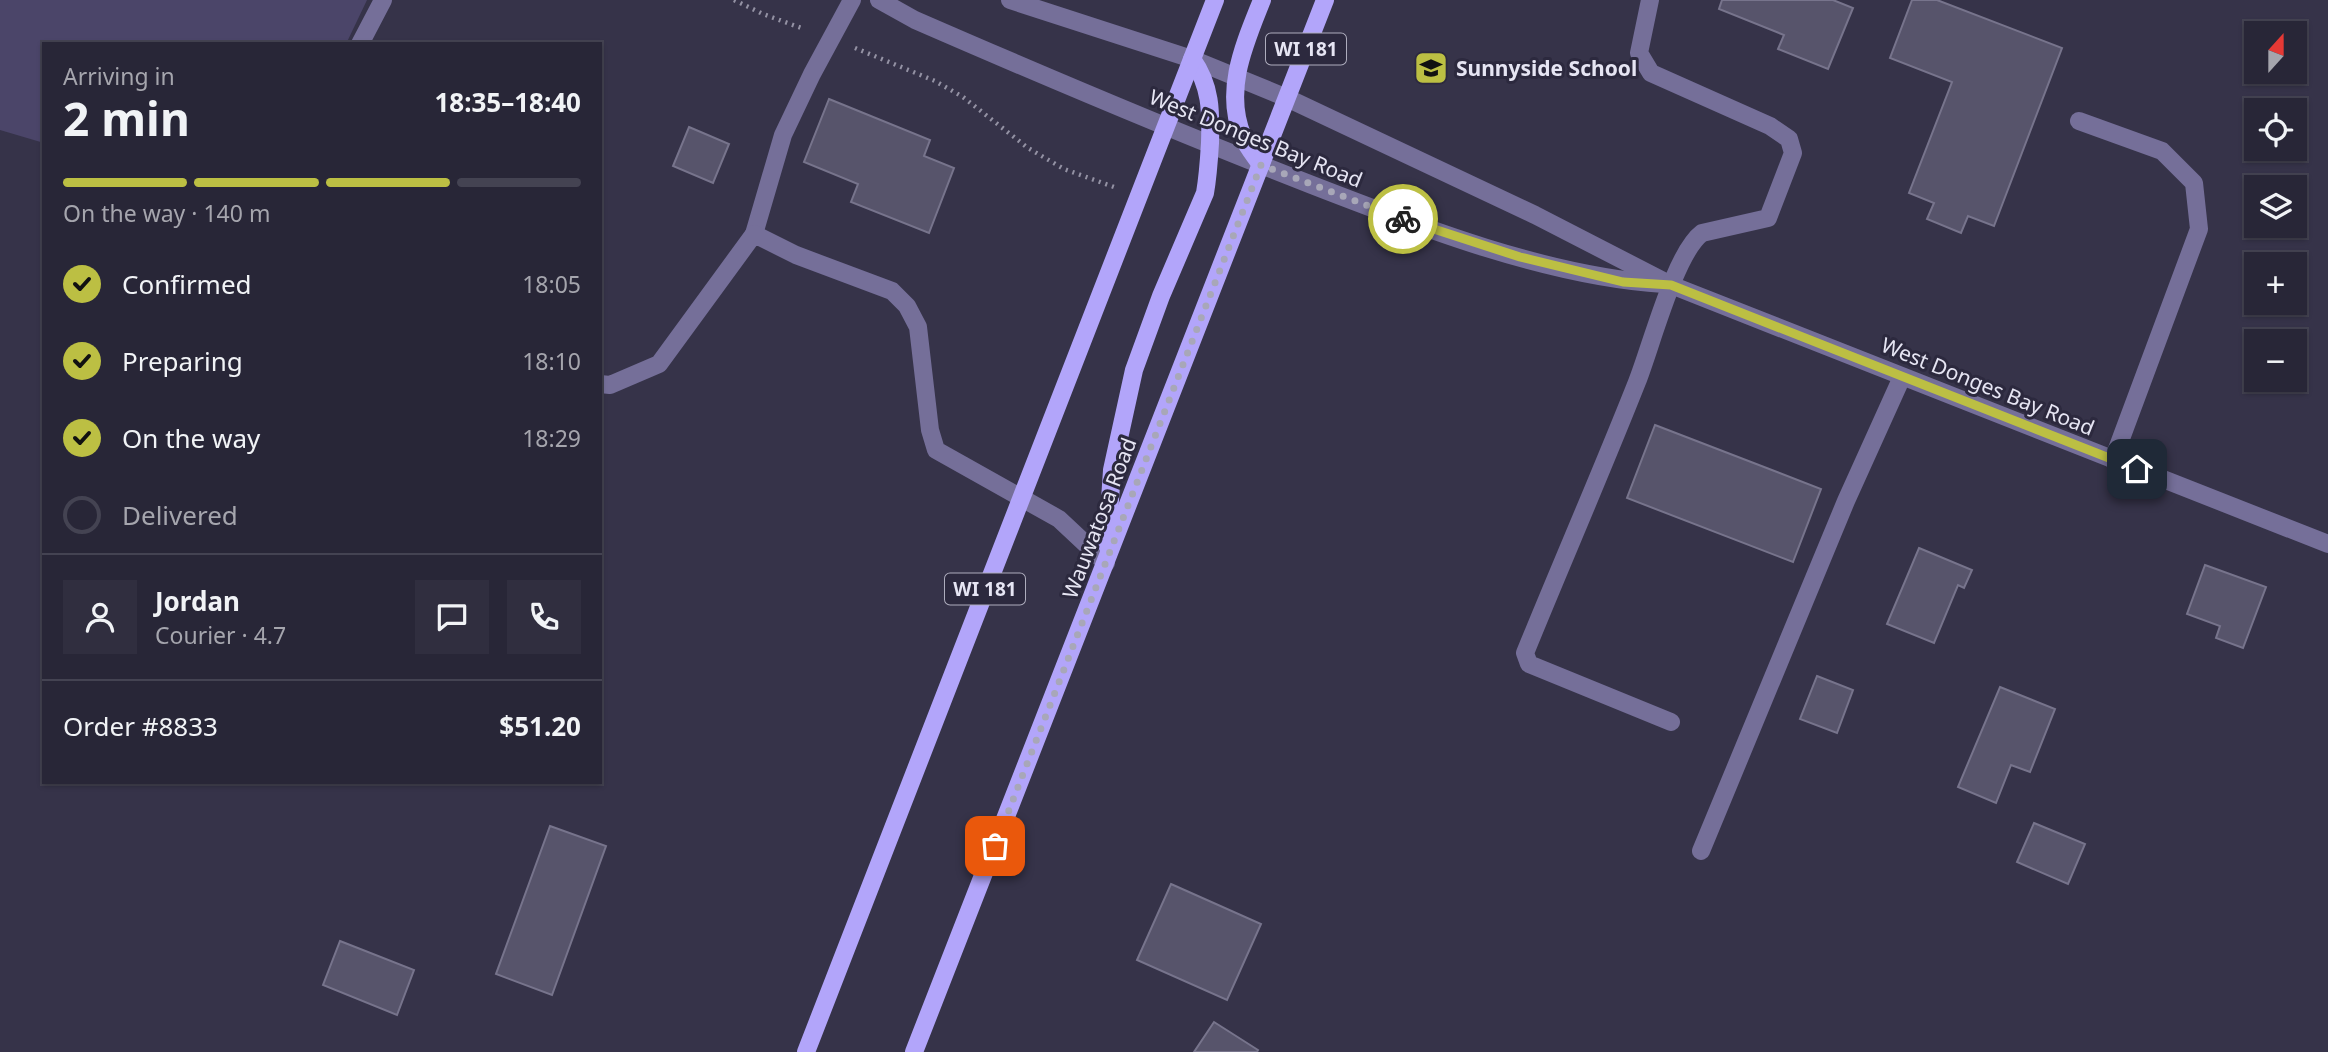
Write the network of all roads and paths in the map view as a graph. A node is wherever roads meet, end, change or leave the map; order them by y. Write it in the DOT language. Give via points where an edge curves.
graph roads {
  1 [pos="383,0"];
  2 [pos="734,0"];
  3 [pos="852,0"];
  4 [pos="879,0"];
  5 [pos="1010,0"];
  6 [pos="1215,0"];
  7 [pos="1262,0"];
  8 [pos="1325,0"];
  9 [pos="1650,0"];
  10 [pos="831,39"];
  11 [pos="360,42"];
  12 [pos="1192,59"];
  13 [pos="1236,78"];
  14 [pos="1287,98"];
  15 [pos="2079,121"];
  16 [pos="1165,127"];
  17 [pos="1209,145"];
  18 [pos="1261,165"];
  19 [pos="1139,195"];
  20 [pos="754,234"];
  21 [pos="1671,285"];
  22 [pos="1902,377"];
  23 [pos="602,384"];
  24 [pos="2113,460"];
  25 [pos="1021,497"];
  26 [pos="2328,544"];
  27 [pos="1106,563"];
  28 [pos="1671,722"];
  29 [pos="1701,851"];
  30 [pos="806,1052"];
  31 [pos="914,1052"];
  1 -- 11 [label="street"];
  2 -- 10 [label="path"];
  3 -- 10 [label="street"];
  4 -- 16 [label="street, West Donges Bay Road" via="915,20"];
  5 -- 12 [label="street, West Donges Bay Road"];
  6 -- 12 [label="main road, WI 181"];
  7 -- 13 [label="main road"];
  8 -- 14 [label="main road, Wauwatosa Road / WI 181"];
  9 -- 21 [label="street" via="1639,53 1651,73 1770,126 1789,138 1793,153 1768,218 1694,238"];
  10 -- 19 [label="path" via="935,81 1065,169"];
  10 -- 20 [label="street" via="783,135"];
  12 -- 13 [label="street, West Donges Bay Road"];
  12 -- 16 [label="main road, WI 181"];
  12 -- 17 [label="main road" via="1211,100"];
  13 -- 14 [label="street, West Donges Bay Road"];
  13 -- 18 [label="main road" via="1236,111 1243,137"];
  14 -- 18 [label="main road, Wauwatosa Road / WI 181"];
  14 -- 21 [label="street, West Donges Bay Road" via="1523,209"];
  15 -- 24 [label="street" via="2162,151 2194,183 2199,229"];
  16 -- 17 [label="street, West Donges Bay Road"];
  16 -- 19 [label="main road, WI 181"];
  17 -- 18 [label="street, West Donges Bay Road"];
  17 -- 27 [label="main road" via="1205,193 1134,370 1112,470"];
  18 -- 21 [label="street, West Donges Bay Road" via="1520,257 1623,282"];
  18 -- 27 [label="main road, Wauwatosa Road / WI 181"];
  19 -- 25 [label="main road, WI 181"];
  20 -- 23 [label="street" via="659,364"];
  20 -- 25 [label="street" via="892,291 918,327 936,450"];
  21 -- 22 [label="street, West Donges Bay Road"];
  21 -- 28 [label="street" via="1638,379 1525,653 1530,664"];
  22 -- 24 [label="street, West Donges Bay Road"];
  22 -- 29 [label="street"];
  24 -- 26 [label="street, West Donges Bay Road"];
  25 -- 27 [label="street" via="1059,519"];
  25 -- 30 [label="main road, WI 181"];
  27 -- 31 [label="main road, Wauwatosa Road / WI 181"];
}
